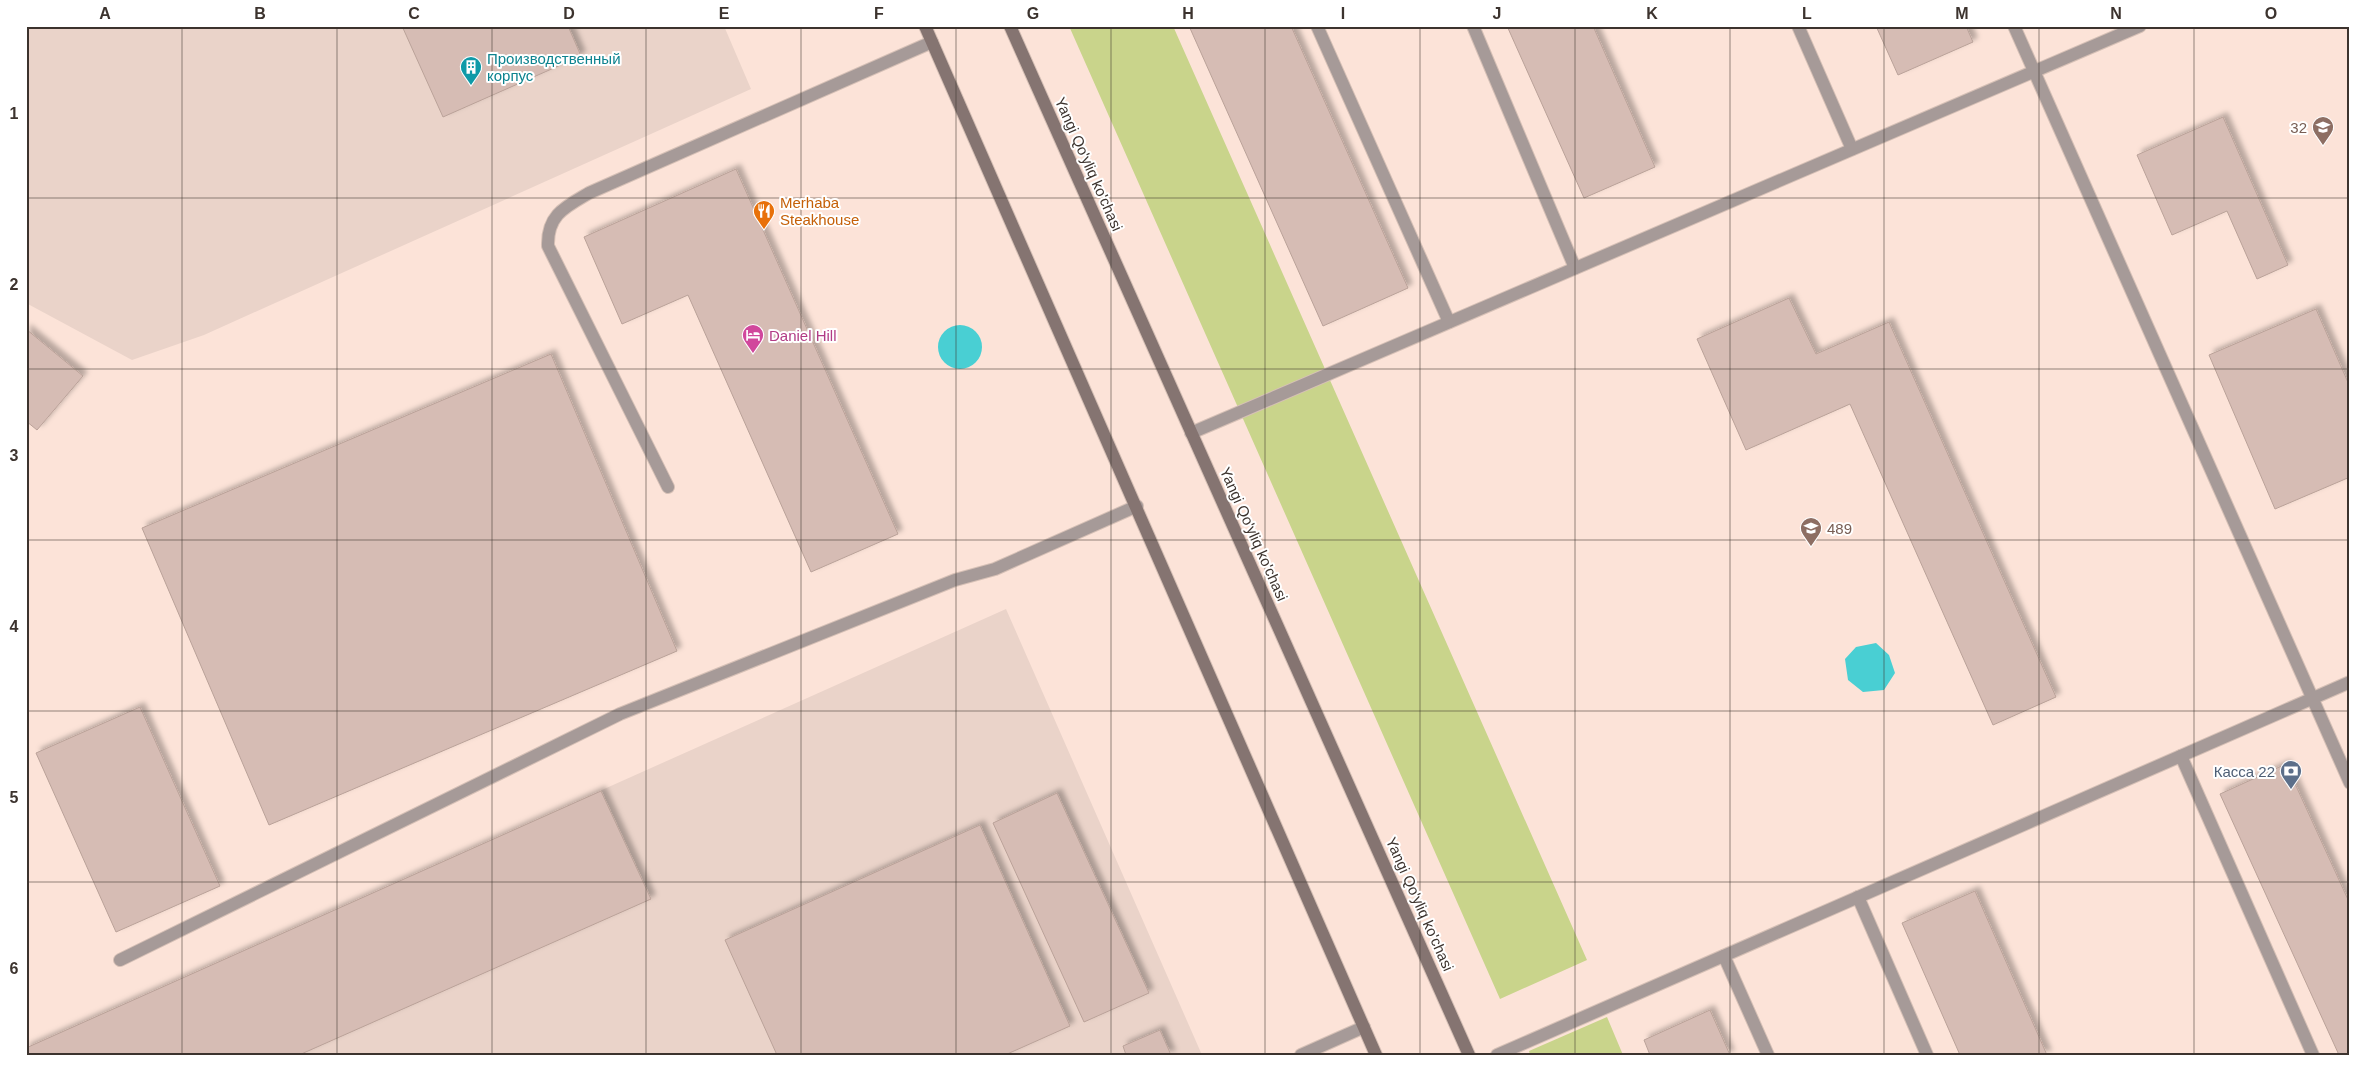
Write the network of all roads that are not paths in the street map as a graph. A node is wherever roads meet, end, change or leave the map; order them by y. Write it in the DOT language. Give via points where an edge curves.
graph roads {
  1 [pos="926,26"];
  2 [pos="1010,26"];
  3 [pos="1317,26"];
  4 [pos="1473,26"];
  5 [pos="1798,26"];
  6 [pos="2014,26"];
  7 [pos="2140,26"];
  8 [pos="932,42"];
  9 [pos="2034,72"];
  10 [pos="1852,149"];
  11 [pos="1575,268"];
  12 [pos="1449,322"];
  13 [pos="1191,433"];
  14 [pos="668,487"];
  15 [pos="1137,506"];
  16 [pos="2350,682"];
  17 [pos="2311,699"];
  18 [pos="2181,756"];
  19 [pos="2348,776"];
  20 [pos="1858,897"];
  21 [pos="1724,956"];
  22 [pos="120,960"];
  23 [pos="1364,1027"];
  24 [pos="1301,1055"];
  25 [pos="1376,1055"];
  26 [pos="1469,1055"];
  27 [pos="1497,1055"];
  28 [pos="1768,1055"];
  29 [pos="1927,1055"];
  30 [pos="2313,1055"];
  1 -- 8 [label="main road"];
  2 -- 13 [label="main road, Yangi Qo'yliq ko'chasi"];
  3 -- 12 [label="street"];
  4 -- 11 [label="street"];
  5 -- 10 [label="street"];
  6 -- 9 [label="street"];
  7 -- 9 [label="street"];
  8 -- 14 [label="street" via="589,193 560,210 548,231 548,246"];
  8 -- 15 [label="main road"];
  9 -- 10 [label="street"];
  9 -- 17 [label="street"];
  10 -- 11 [label="street"];
  11 -- 12 [label="street"];
  12 -- 13 [label="street"];
  13 -- 26 [label="main road, Yangi Qo'yliq ko'chasi"];
  15 -- 22 [label="street" via="995,569 955,580 620,714"];
  15 -- 23 [label="main road"];
  16 -- 17 [label="street"];
  17 -- 18 [label="street"];
  17 -- 19 [label="street"];
  18 -- 20 [label="street"];
  18 -- 30 [label="street"];
  20 -- 21 [label="street"];
  20 -- 29 [label="street"];
  21 -- 27 [label="street"];
  21 -- 28 [label="street"];
  23 -- 24 [label="street"];
  23 -- 25 [label="main road"];
}
